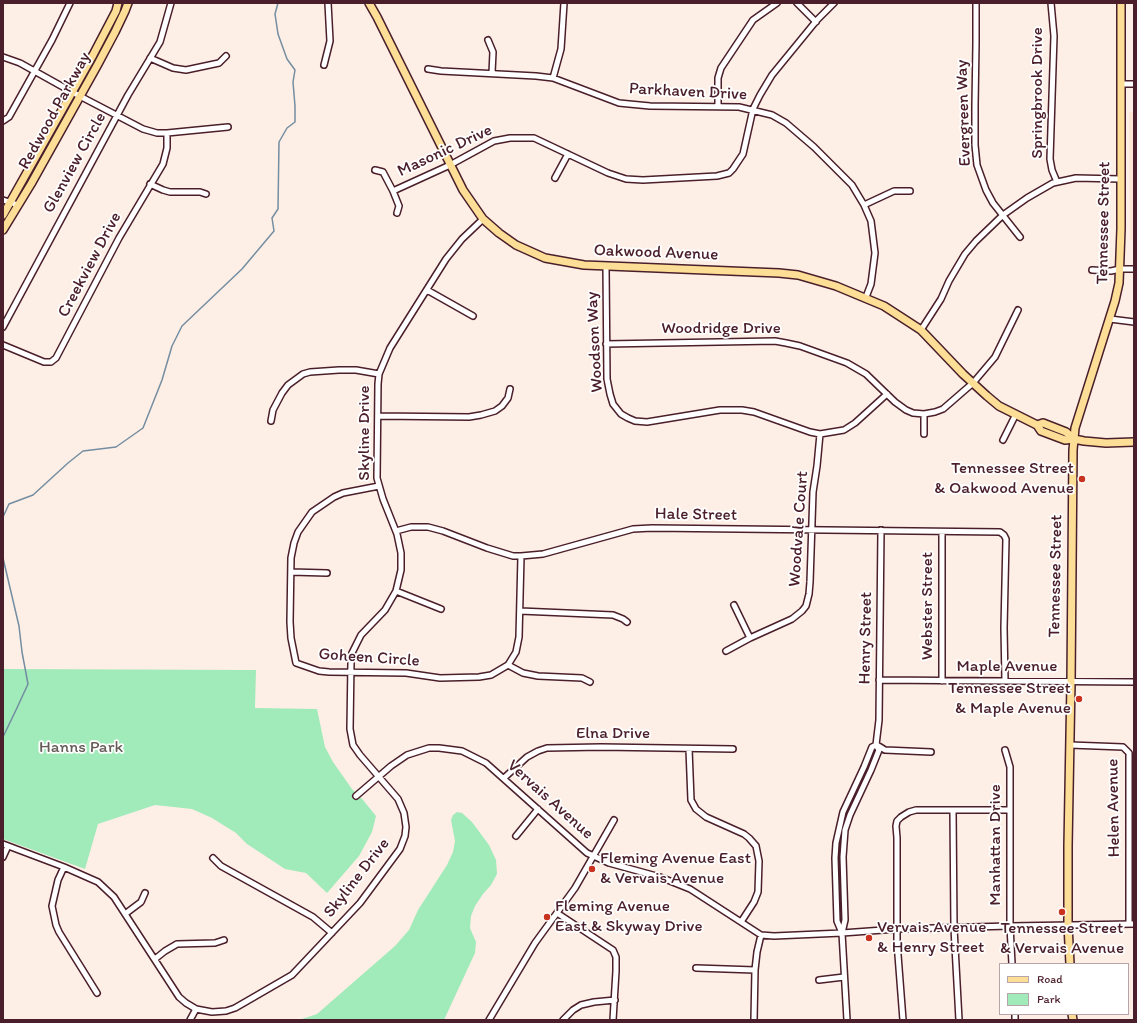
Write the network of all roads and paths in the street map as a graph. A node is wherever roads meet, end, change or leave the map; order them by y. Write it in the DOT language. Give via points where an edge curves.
graph roads {
  1 [pos="70,3"];
  2 [pos="118,3"];
  3 [pos="128,3"];
  4 [pos="171,3"];
  5 [pos="328,3"];
  6 [pos="368,3"];
  7 [pos="564,3"];
  8 [pos="777,3"];
  9 [pos="797,3"];
  10 [pos="834,3"];
  11 [pos="976,3"];
  12 [pos="1051,3"];
  13 [pos="1121,3"];
  14 [pos="816,22"];
  15 [pos="488,40"];
  16 [pos="226,56"];
  17 [pos="3,57"];
  18 [pos="150,58"];
  19 [pos="324,65"];
  20 [pos="428,69"];
  21 [pos="34,71"];
  22 [pos="492,73"];
  23 [pos="553,78"];
  24 [pos="1121,84"];
  25 [pos="1134,84"];
  26 [pos="72,92"];
  27 [pos="80,96"];
  28 [pos="718,106"];
  29 [pos="753,110"];
  30 [pos="117,116"];
  31 [pos="3,121"];
  32 [pos="228,127"];
  33 [pos="167,133"];
  34 [pos="568,154"];
  35 [pos="450,165"];
  36 [pos="375,170"];
  37 [pos="555,178"];
  38 [pos="1120,179"];
  39 [pos="1057,182"];
  40 [pos="150,184"];
  41 [pos="393,191"];
  42 [pos="910,191"];
  43 [pos="206,194"];
  44 [pos="3,200"];
  45 [pos="15,204"];
  46 [pos="864,204"];
  47 [pos="397,213"];
  48 [pos="3,215"];
  49 [pos="1003,215"];
  50 [pos="483,219"];
  51 [pos="3,230"];
  52 [pos="1020,237"];
  53 [pos="606,267"];
  54 [pos="1120,269"];
  55 [pos="1134,269"];
  56 [pos="1092,270"];
  57 [pos="427,290"];
  58 [pos="866,297"];
  59 [pos="1018,310"];
  60 [pos="473,316"];
  61 [pos="1110,319"];
  62 [pos="1134,322"];
  63 [pos="3,327"];
  64 [pos="921,330"];
  65 [pos="606,344"];
  66 [pos="3,345"];
  67 [pos="379,374"];
  68 [pos="973,383"];
  69 [pos="510,389"];
  70 [pos="887,394"];
  71 [pos="924,414"];
  72 [pos="1016,414"];
  73 [pos="378,416"];
  74 [pos="271,421"];
  75 [pos="820,434"];
  76 [pos="924,434"];
  77 [pos="1074,439"];
  78 [pos="1003,440"];
  79 [pos="1134,442"];
  80 [pos="379,486"];
  81 [pos="812,530"];
  82 [pos="881,530"];
  83 [pos="396,531"];
  84 [pos="942,532"];
  85 [pos="521,556"];
  86 [pos="291,572"];
  87 [pos="327,573"];
  88 [pos="396,591"];
  89 [pos="734,605"];
  90 [pos="441,609"];
  91 [pos="520,611"];
  92 [pos="626,622"];
  93 [pos="750,638"];
  94 [pos="726,651"];
  95 [pos="508,665"];
  96 [pos="350,672"];
  97 [pos="880,680"];
  98 [pos="942,681"];
  99 [pos="1005,681"];
  100 [pos="590,682"];
  101 [pos="1071,682"];
  102 [pos="1134,682"];
  103 [pos="876,745"];
  104 [pos="1070,745"];
  105 [pos="689,749"];
  106 [pos="732,749"];
  107 [pos="1005,750"];
  108 [pos="931,752"];
  109 [pos="379,776"];
  110 [pos="504,778"];
  111 [pos="356,796"];
  112 [pos="538,809"];
  113 [pos="954,810"];
  114 [pos="1010,810"];
  115 [pos="614,820"];
  116 [pos="516,836"];
  117 [pos="6,845"];
  118 [pos="593,856"];
  119 [pos="3,857"];
  120 [pos="213,858"];
  121 [pos="64,867"];
  122 [pos="145,893"];
  123 [pos="557,913"];
  124 [pos="125,914"];
  125 [pos="741,922"];
  126 [pos="1131,924"];
  127 [pos="1068,925"];
  128 [pos="1010,926"];
  129 [pos="954,928"];
  130 [pos="897,929"];
  131 [pos="332,933"];
  132 [pos="842,933"];
  133 [pos="761,935"];
  134 [pos="224,940"];
  135 [pos="155,959"];
  136 [pos="1012,963"];
  137 [pos="1070,963"];
  138 [pos="696,968"];
  139 [pos="755,970"];
  140 [pos="844,977"];
  141 [pos="819,980"];
  142 [pos="97,993"];
  143 [pos="615,1000"];
  144 [pos="196,1008"];
  145 [pos="190,1020"];
  146 [pos="489,1020"];
  147 [pos="563,1020"];
  148 [pos="614,1020"];
  149 [pos="754,1020"];
  150 [pos="847,1020"];
  151 [pos="903,1020"];
  152 [pos="959,1020"];
  1 -- 21 [label="street"];
  2 -- 26 [label="main road, Redwood Parkway" via="108,28"];
  3 -- 27 [label="main road, Redwood Parkway"];
  4 -- 18 [label="street, Glenview Circle" via="160,42"];
  5 -- 19 [label="street" via="330,41"];
  6 -- 35 [label="main road, Oakwood Avenue"];
  7 -- 23 [label="street" via="561,48"];
  8 -- 28 [label="street" via="752,20 721,68 718,78"];
  9 -- 14 [label="street"];
  10 -- 14 [label="street, Masonic Drive"];
  11 -- 49 [label="street, Evergreen Way" via="974,106 977,165 986,190"];
  12 -- 39 [label="street, Springbrook Drive" via="1054,36 1050,159"];
  13 -- 24 [label="main road, Tennessee Street"];
  14 -- 29 [label="street, Masonic Drive" via="772,75"];
  15 -- 22 [label="street" via="493,52"];
  16 -- 18 [label="street" via="219,63 186,70 172,68"];
  17 -- 21 [label="street"];
  18 -- 30 [label="street, Glenview Circle"];
  20 -- 22 [label="street, Parkhaven Drive"];
  21 -- 26 [label="street"];
  21 -- 31 [label="street" via="9,117"];
  22 -- 23 [label="street, Parkhaven Drive"];
  23 -- 28 [label="street, Parkhaven Drive" via="619,102 650,106"];
  24 -- 25 [label="street"];
  24 -- 38 [label="main road, Tennessee Street"];
  26 -- 27 [label="street"];
  26 -- 45 [label="main road, Redwood Parkway"];
  27 -- 30 [label="street"];
  27 -- 45 [label="main road, Redwood Parkway"];
  28 -- 29 [label="street, Parkhaven Drive"];
  29 -- 34 [label="street, Masonic Drive" via="746,144 738,162 729,173 717,176 626,179"];
  29 -- 46 [label="street, Parkhaven Drive" via="772,115 801,135 852,185"];
  30 -- 33 [label="street" via="143,129"];
  30 -- 63 [label="street, Glenview Circle"];
  32 -- 33 [label="street"];
  33 -- 40 [label="street, Creekview Drive" via="166,156"];
  34 -- 35 [label="street, Masonic Drive" via="534,138 510,138 494,141"];
  34 -- 37 [label="street"];
  35 -- 41 [label="street, Masonic Drive"];
  35 -- 50 [label="main road, Oakwood Avenue"];
  36 -- 41 [label="street" via="383,172"];
  38 -- 39 [label="street" via="1076,178"];
  38 -- 54 [label="main road, Tennessee Street"];
  39 -- 49 [label="street" via="1036,192"];
  40 -- 43 [label="street" via="170,192"];
  40 -- 66 [label="street, Creekview Drive" via="56,358 51,362 44,362"];
  41 -- 47 [label="street" via="398,206"];
  42 -- 46 [label="street" via="894,191"];
  44 -- 45 [label="street"];
  45 -- 48 [label="main road, Redwood Parkway"];
  45 -- 51 [label="main road, Redwood Parkway"];
  46 -- 58 [label="street, Parkhaven Drive" via="871,221 875,253 871,284"];
  49 -- 52 [label="street, Evergreen Way"];
  49 -- 64 [label="street" via="976,240 966,254"];
  50 -- 53 [label="main road, Oakwood Avenue" via="516,245 545,258"];
  50 -- 57 [label="street, Skyline Drive" via="456,246"];
  53 -- 58 [label="main road, Oakwood Avenue" via="798,275"];
  53 -- 65 [label="street, Woodson Way"];
  54 -- 55 [label="street"];
  54 -- 56 [label="street"];
  54 -- 61 [label="main road, Tennessee Street"];
  57 -- 60 [label="street"];
  57 -- 67 [label="street, Skyline Drive" via="390,348"];
  58 -- 64 [label="main road, Oakwood Avenue"];
  59 -- 68 [label="street, Woodridge Drive" via="995,357"];
  61 -- 62 [label="street"];
  61 -- 77 [label="main road, Tennessee Street" via="1074,428"];
  64 -- 68 [label="main road, Oakwood Avenue"];
  65 -- 70 [label="street, Woodridge Drive" via="767,341 786,343 847,363 866,374"];
  65 -- 75 [label="street, Woodson Way" via="607,379 613,404 621,414 635,421 647,422 720,410 742,410"];
  67 -- 73 [label="street, Skyline Drive"];
  67 -- 74 [label="street" via="356,370 322,370 303,374 282,393 273,410"];
  68 -- 71 [label="street, Woodridge Drive" via="943,409"];
  68 -- 72 [label="main road, Oakwood Avenue" via="999,406"];
  69 -- 73 [label="street" via="508,398 502,406 480,415"];
  70 -- 71 [label="street, Woodridge Drive" via="906,410"];
  70 -- 75 [label="street, Woodson Way" via="844,430"];
  71 -- 76 [label="street"];
  72 -- 77 [label="main road, Oakwood Avenue" via="1037,425 1041,431 1065,440"];
  72 -- 78 [label="street"];
  73 -- 80 [label="street, Skyline Drive"];
  75 -- 81 [label="street, Woodvale Court" via="813,492"];
  77 -- 79 [label="main road, Oakwood Avenue" via="1106,443"];
  77 -- 101 [label="main road, Tennessee Street"];
  80 -- 83 [label="street, Skyline Drive"];
  80 -- 86 [label="street, Goheen Circle" via="338,495 312,512 298,532 294,543"];
  81 -- 82 [label="street, Hale Street"];
  81 -- 85 [label="street, Hale Street" via="633,529 544,554"];
  81 -- 93 [label="street, Woodvale Court" via="810,582 806,606 792,619"];
  82 -- 84 [label="street, Hale Street"];
  82 -- 97 [label="street, Henry Street"];
  83 -- 85 [label="street, Hale Street" via="411,527 428,527 487,548"];
  83 -- 88 [label="street, Skyline Drive" via="401,561"];
  84 -- 98 [label="street, Webster Street"];
  84 -- 99 [label="street, Hale Street" via="1000,532 1006,539"];
  85 -- 91 [label="street"];
  86 -- 87 [label="street"];
  86 -- 96 [label="street, Goheen Circle" via="291,638 296,663 319,671"];
  88 -- 90 [label="street"];
  88 -- 96 [label="street, Skyline Drive" via="385,610 357,642 352,653"];
  89 -- 93 [label="street"];
  91 -- 92 [label="street" via="614,615"];
  91 -- 95 [label="street" via="520,637 516,652"];
  93 -- 94 [label="street, Woodvale Court"];
  95 -- 96 [label="street, Goheen Circle" via="491,675 465,678"];
  95 -- 100 [label="street" via="523,673 582,678"];
  96 -- 109 [label="street, Skyline Drive" via="351,738 360,755"];
  97 -- 98 [label="street, Maple Avenue"];
  97 -- 103 [label="street, Henry Street" via="880,720"];
  98 -- 99 [label="street, Maple Avenue"];
  99 -- 101 [label="street, Maple Avenue"];
  101 -- 102 [label="street, Maple Avenue"];
  101 -- 104 [label="main road, Tennessee Street"];
  103 -- 108 [label="street" via="886,750"];
  103 -- 132 [label="street, Henry Street" via="879,750 845,830 842,857 845,920"];
  104 -- 126 [label="street, Helen Avenue" via="1123,747 1129,753"];
  104 -- 127 [label="main road, Tennessee Street"];
  105 -- 106 [label="street, Elna Drive"];
  105 -- 110 [label="street, Elna Drive" via="547,748 520,761"];
  105 -- 125 [label="street" via="691,800 696,809 706,817 744,834 756,846 759,861 758,892"];
  107 -- 114 [label="street, Manhattan Drive" via="1010,767"];
  109 -- 110 [label="street, Vervais Avenue" via="406,755 429,748 439,748 462,751 475,756"];
  109 -- 111 [label="street, Vervais Avenue"];
  109 -- 131 [label="street, Skyline Drive" via="402,806 406,820 405,836 394,858 360,903"];
  110 -- 112 [label="street, Vervais Avenue"];
  112 -- 116 [label="street"];
  112 -- 118 [label="street, Vervais Avenue"];
  113 -- 114 [label="street"];
  113 -- 129 [label="street"];
  113 -- 130 [label="street" via="909,812 901,816 896,825"];
  114 -- 128 [label="street, Manhattan Drive"];
  115 -- 118 [label="street"];
  117 -- 119 [label="street"];
  117 -- 121 [label="street, Skyline Drive"];
  118 -- 123 [label="street"];
  118 -- 125 [label="street, Vervais Avenue" via="690,889"];
  120 -- 131 [label="street" via="221,866 313,917"];
  121 -- 124 [label="street, Skyline Drive" via="98,882 114,897"];
  121 -- 142 [label="street" via="52,906 56,925"];
  122 -- 124 [label="street" via="141,902"];
  123 -- 143 [label="street" via="613,950 616,957"];
  123 -- 146 [label="street" via="535,943"];
  124 -- 135 [label="street, Skyline Drive"];
  125 -- 133 [label="street, Vervais Avenue"];
  126 -- 127 [label="street"];
  127 -- 128 [label="street"];
  127 -- 137 [label="main road, Tennessee Street"];
  128 -- 129 [label="street"];
  128 -- 136 [label="street, Manhattan Drive"];
  129 -- 130 [label="street"];
  129 -- 152 [label="street"];
  130 -- 132 [label="street"];
  130 -- 151 [label="street"];
  131 -- 144 [label="street, Skyline Drive" via="292,975 241,1005 218,1012"];
  132 -- 133 [label="street"];
  132 -- 140 [label="street, Henry Street"];
  133 -- 139 [label="street"];
  134 -- 135 [label="street" via="215,943 177,944"];
  135 -- 144 [label="street, Skyline Drive" via="179,997"];
  138 -- 139 [label="street"];
  139 -- 149 [label="street"];
  140 -- 141 [label="street"];
  140 -- 150 [label="street, Henry Street"];
  143 -- 147 [label="street" via="581,1005"];
  143 -- 148 [label="street"];
  144 -- 145 [label="street"];
}
